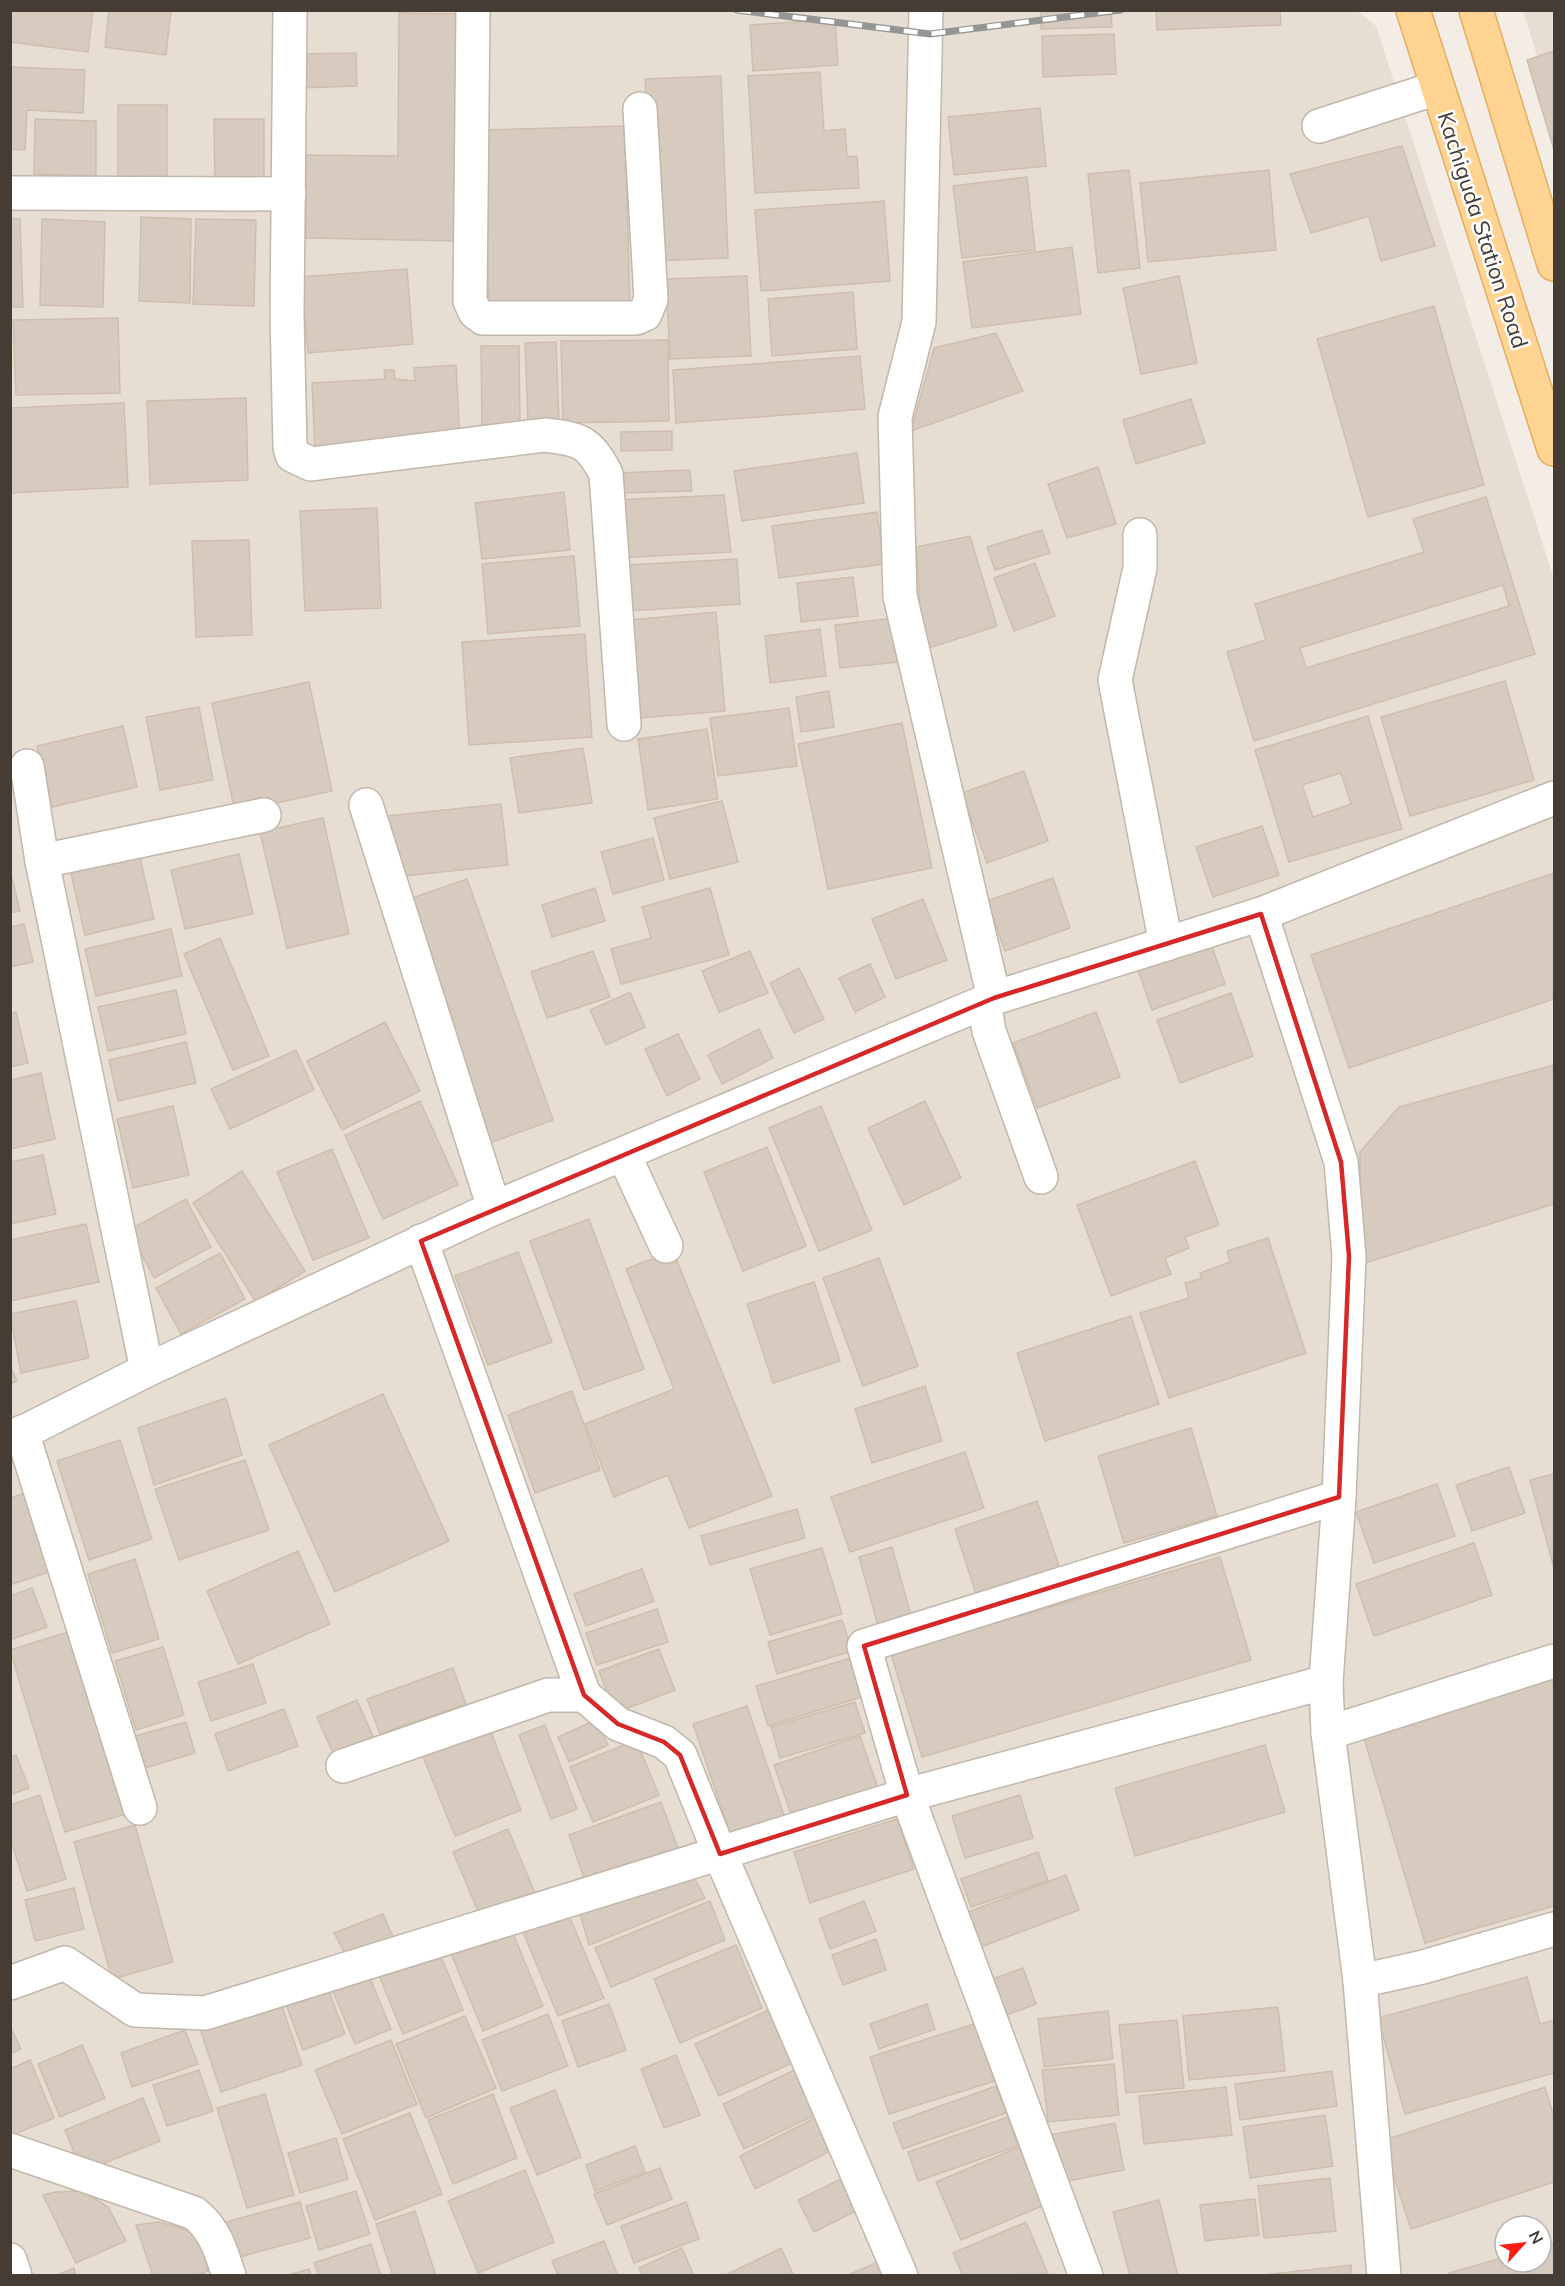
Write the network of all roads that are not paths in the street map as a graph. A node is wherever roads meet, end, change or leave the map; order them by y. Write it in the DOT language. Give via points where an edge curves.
graph roads {
  1 [pos="290,10"];
  2 [pos="473,10"];
  3 [pos="926,10"];
  4 [pos="1413,10"];
  5 [pos="1476,10"];
  6 [pos="1437,88"];
  7 [pos="640,109"];
  8 [pos="1319,126"];
  9 [pos="10,194"];
  10 [pos="289,194"];
  11 [pos="1554,264"];
  12 [pos="1554,449"];
  13 [pos="1140,535"];
  14 [pos="624,723"];
  15 [pos="27,766"];
  16 [pos="1554,798"];
  17 [pos="366,805"];
  18 [pos="264,815"];
  19 [pos="42,861"];
  20 [pos="1261,914"];
  21 [pos="1166,945"];
  22 [pos="989,1001"];
  23 [pos="624,1155"];
  24 [pos="1041,1177"];
  25 [pos="494,1208"];
  26 [pos="422,1241"];
  27 [pos="666,1246"];
  28 [pos="147,1370"];
  29 [pos="16,1436"];
  30 [pos="1339,1497"];
  31 [pos="1554,1661"];
  32 [pos="1326,1682"];
  33 [pos="584,1695"];
  34 [pos="1328,1733"];
  35 [pos="343,1766"];
  36 [pos="908,1795"];
  37 [pos="140,1808"];
  38 [pos="720,1854"];
  39 [pos="1554,1929"];
  40 [pos="1360,1981"];
  41 [pos="10,1983"];
  42 [pos="10,2150"];
  43 [pos="10,2260"];
  44 [pos="15,2276"];
  45 [pos="229,2276"];
  46 [pos="901,2276"];
  47 [pos="1086,2276"];
  48 [pos="1384,2276"];
  1 -- 10 [label="street"];
  2 -- 7 [label="street" via="470,301 483,318 636,318 645,314 651,299"];
  3 -- 22 [label="street" via="919,322 895,417 900,596"];
  4 -- 6 [label="main road, Kachiguda Station Road"];
  5 -- 11 [label="main road"];
  6 -- 8 [label="street"];
  6 -- 12 [label="main road, Kachiguda Station Road"];
  9 -- 10 [label="street"];
  10 -- 14 [label="street" via="287,315 292,455 311,464 545,435 576,438 597,456 606,474"];
  13 -- 21 [label="street" via="1140,568 1115,680"];
  15 -- 19 [label="street"];
  16 -- 20 [label="street"];
  17 -- 25 [label="street"];
  18 -- 19 [label="street"];
  19 -- 28 [label="street"];
  20 -- 21 [label="street"];
  20 -- 30 [label="street" via="1341,1162 1349,1256"];
  21 -- 22 [label="street"];
  22 -- 23 [label="street"];
  22 -- 24 [label="street" via="989,1031"];
  23 -- 25 [label="street"];
  23 -- 27 [label="street"];
  25 -- 26 [label="street"];
  26 -- 28 [label="street"];
  26 -- 33 [label="street"];
  28 -- 29 [label="street"];
  29 -- 37 [label="street"];
  30 -- 32 [label="street"];
  30 -- 36 [label="street" via="864,1646"];
  31 -- 34 [label="street"];
  32 -- 34 [label="street"];
  32 -- 36 [label="street"];
  33 -- 35 [label="street" via="548,1695"];
  33 -- 38 [label="street" via="618,1724 664,1742 680,1755"];
  34 -- 40 [label="street"];
  36 -- 38 [label="street"];
  36 -- 47 [label="street"];
  38 -- 41 [label="street" via="204,2013 135,2010 65,1963"];
  38 -- 46 [label="street"];
  39 -- 40 [label="street"];
  40 -- 48 [label="street"];
  42 -- 45 [label="street" via="194,2213 216,2237"];
  43 -- 44 [label="street"];
}
